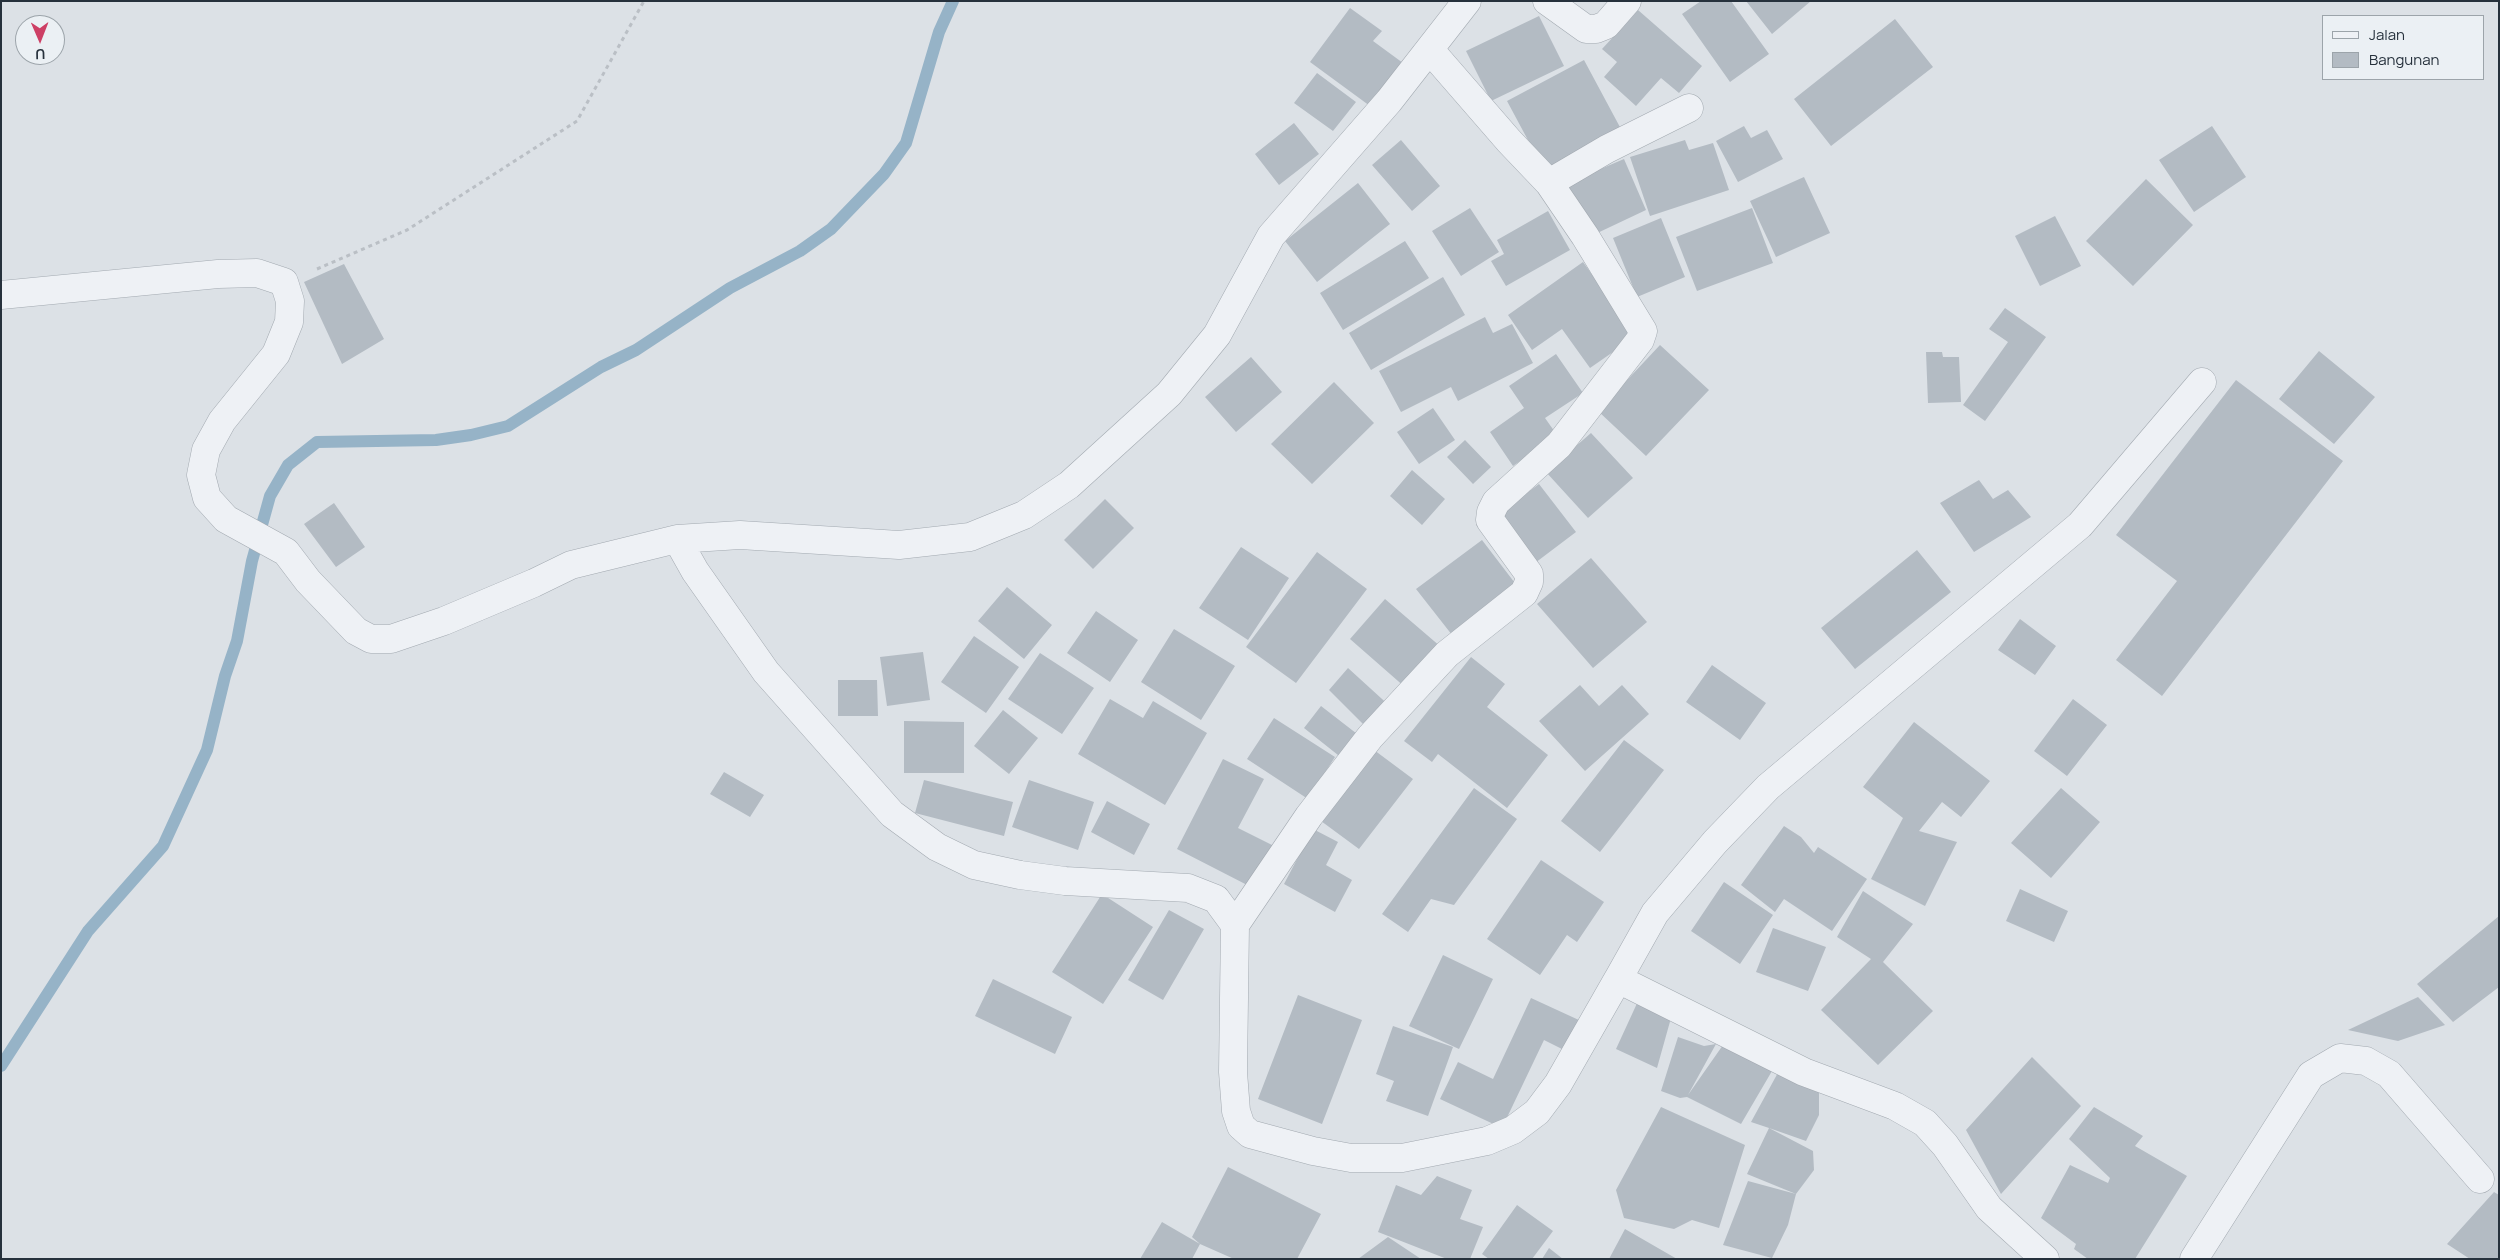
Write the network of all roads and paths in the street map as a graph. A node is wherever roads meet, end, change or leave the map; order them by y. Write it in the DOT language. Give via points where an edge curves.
graph roads {
  1 [pos="644,1"];
  2 [pos="1467,1"];
  3 [pos="1547,1"];
  4 [pos="1627,1"];
  5 [pos="1430,50"];
  6 [pos="1689,108"];
  7 [pos="1549,183"];
  8 [pos="284,282"];
  9 [pos="1,296"];
  10 [pos="2202,382"];
  11 [pos="677,539"];
  12 [pos="1235,924"];
  13 [pos="1618,979"];
  14 [pos="2480,1179"];
  15 [pos="2045,1259"];
  16 [pos="2194,1259"];
  1 -- 8 [label="path" via="577,121 407,230"];
  2 -- 5 [label="street"];
  3 -- 4 [label="street" via="1586,28 1596,29 1606,25"];
  5 -- 7 [label="street"];
  5 -- 11 [label="street" via="1271,236 1217,335 1169,394 1069,485 1024,515 970,537 899,545 740,535"];
  6 -- 7 [label="street" via="1607,149"];
  7 -- 12 [label="street" via="1638,320 1643,331 1640,340 1559,445 1496,502 1491,512 1490,520 1529,574 1524,593 1447,654 1370,737 1315,808"];
  8 -- 9 [label="street" via="256,273 218,274"];
  8 -- 11 [label="street" via="290,301 289,322 276,354 222,421 206,450 201,475 206,498 226,519 286,552 308,581 356,631 372,639 391,639 490,603 571,565"];
  10 -- 13 [label="street" via="2080,525 1768,787 1714,842 1655,913"];
  11 -- 12 [label="street" via="695,571 766,672 892,814 937,847 974,865 1020,875 1065,881 1188,888 1216,898"];
  12 -- 13 [label="street" via="1233,1072 1236,1111 1241,1126 1250,1134 1313,1152 1351,1158 1402,1158 1487,1141 1514,1130 1537,1112 1558,1084"];
  13 -- 15 [label="street" via="1804,1072 1896,1106 1925,1123 1945,1145 1989,1208"];
  14 -- 16 [label="street" via="2389,1074 2366,1061 2340,1058 2310,1075"];
}
